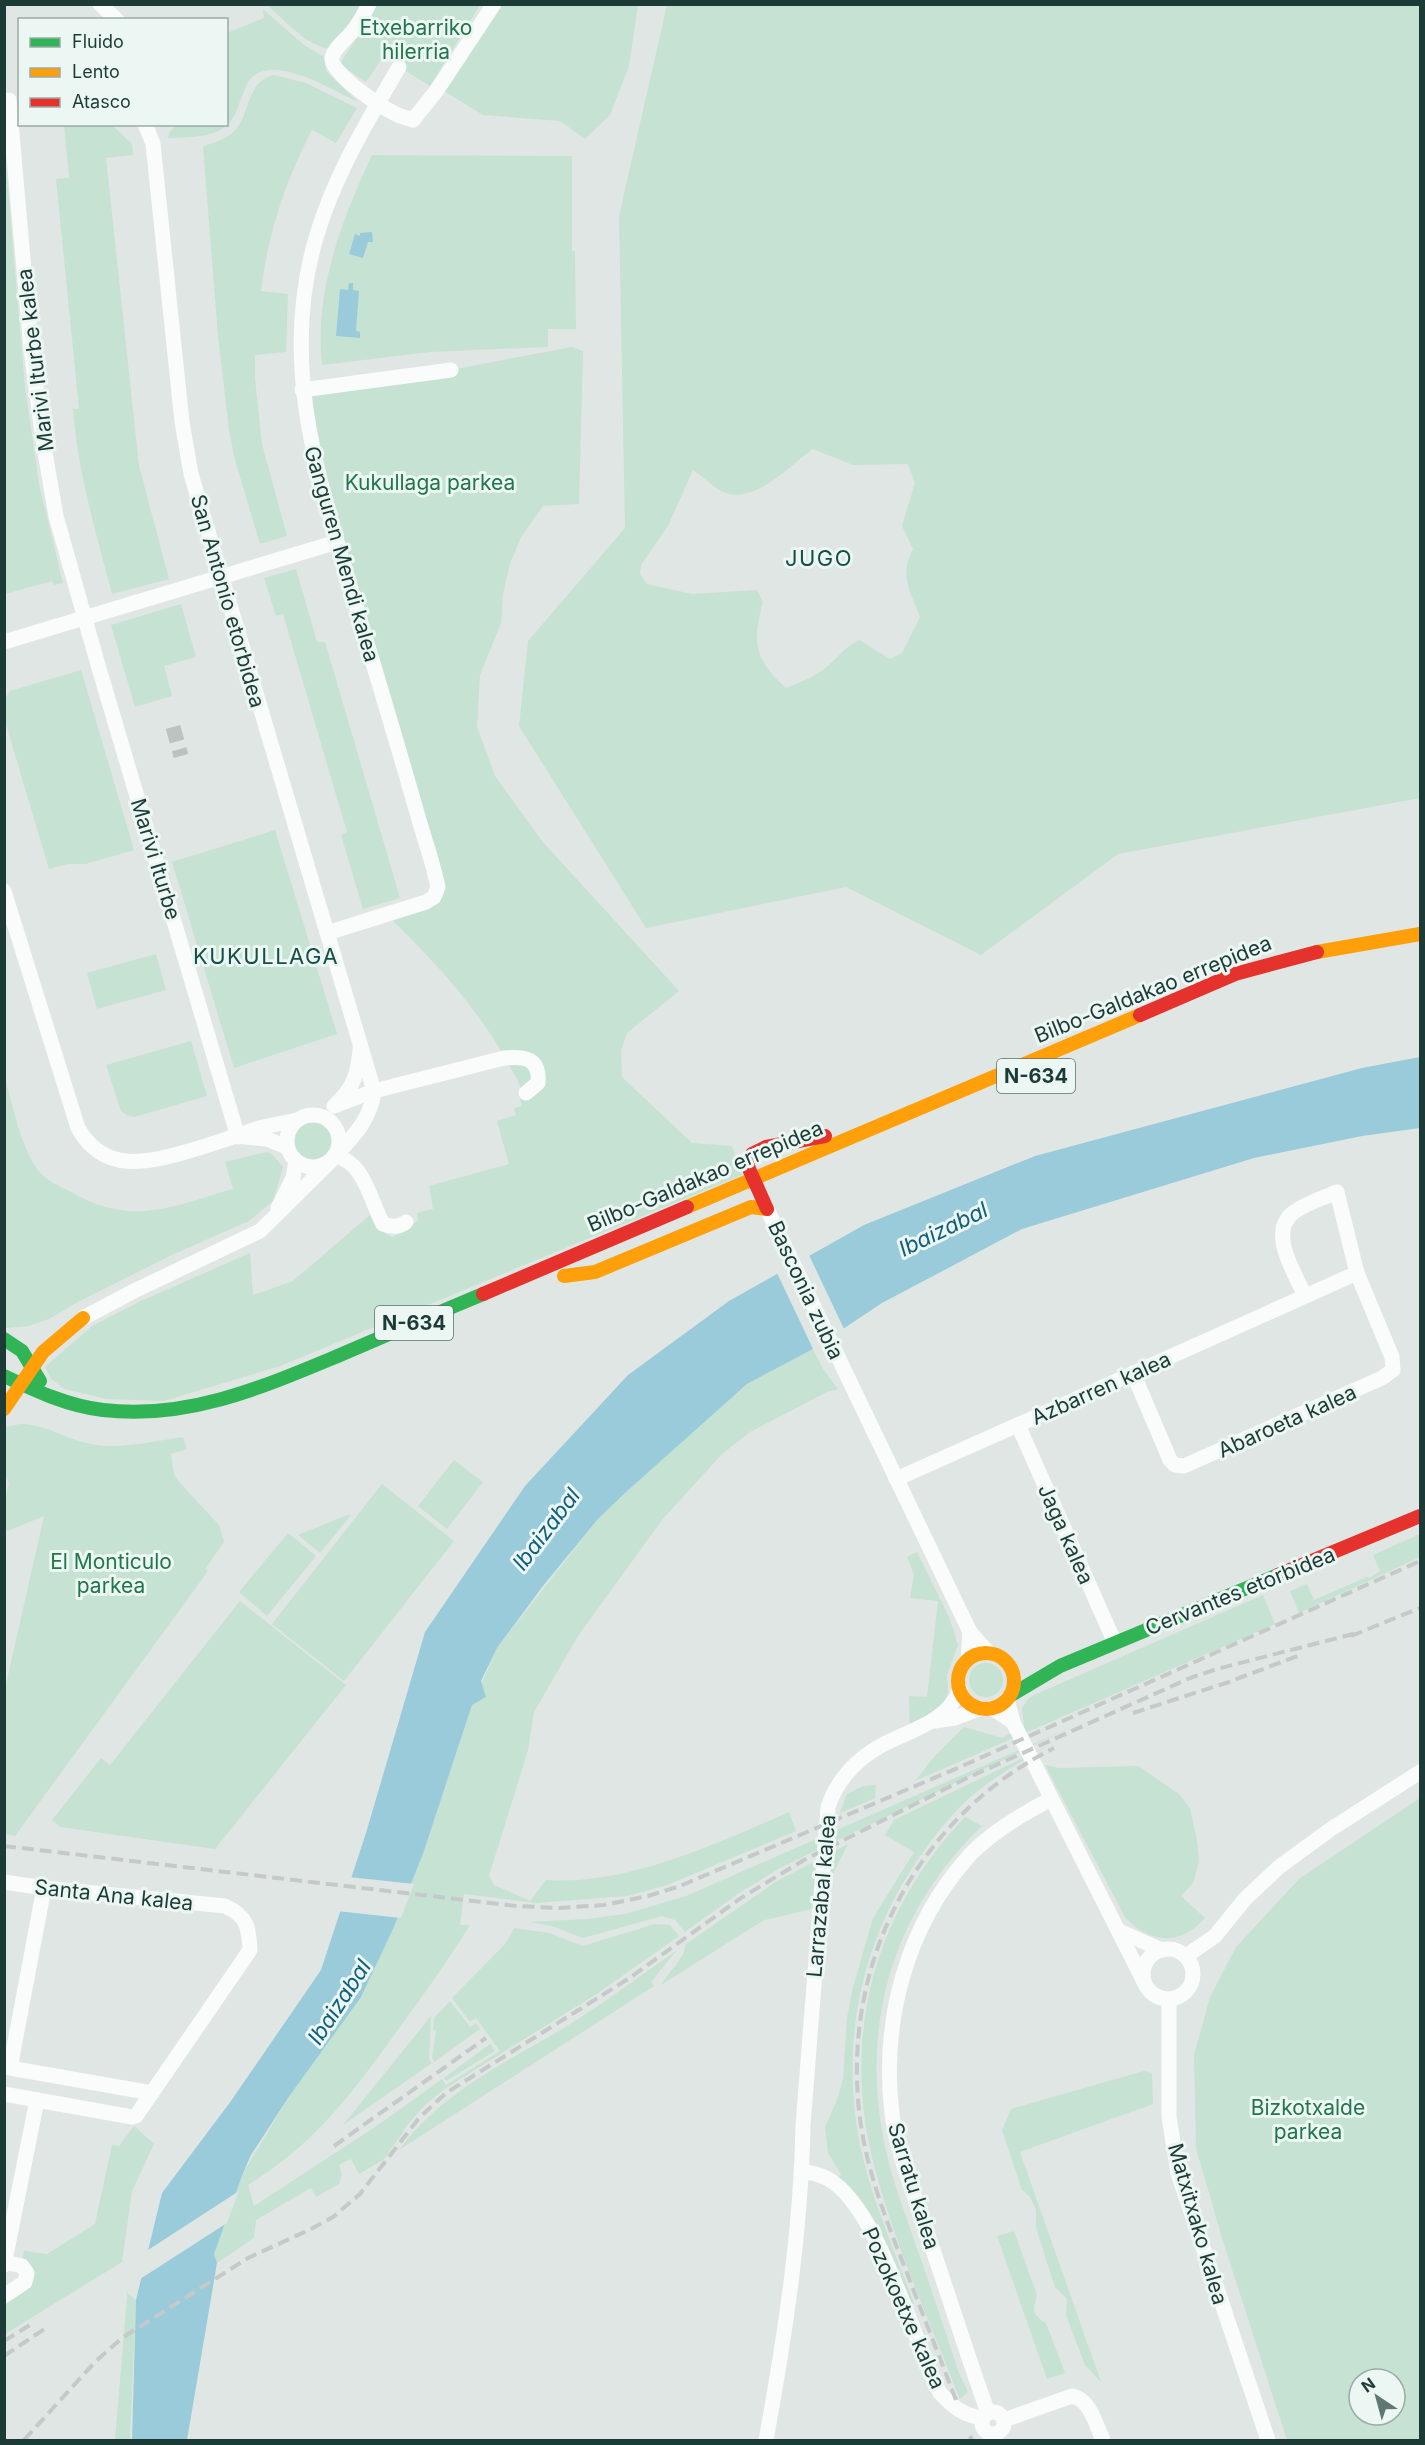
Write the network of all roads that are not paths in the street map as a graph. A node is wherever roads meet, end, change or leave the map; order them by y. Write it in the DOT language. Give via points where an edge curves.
graph roads {
  1 [pos="100,4"];
  2 [pos="369,4"];
  3 [pos="494,4"];
  4 [pos="115,18"];
  5 [pos="399,67"];
  6 [pos="11,100"];
  7 [pos="378,103"];
  8 [pos="146,126"];
  9 [pos="157,126"];
  10 [pos="153,144"];
  11 [pos="451,370"];
  12 [pos="302,390"];
  13 [pos="337,542"];
  14 [pos="220,577"];
  15 [pos="84,616"];
  16 [pos="4,642"];
  17 [pos="4,891"];
  18 [pos="327,933"];
  19 [pos="1420,934"];
  20 [pos="1387,954"];
  21 [pos="1328,964"];
  22 [pos="1307,969"];
  23 [pos="1285,975"];
  24 [pos="361,1047"];
  25 [pos="374,1091"];
  26 [pos="526,1093"];
  27 [pos="334,1106"];
  28 [pos="924,1106"];
  29 [pos="314,1115"];
  30 [pos="297,1120"];
  31 [pos="238,1137"];
  32 [pos="287,1147"];
  33 [pos="334,1157"];
  34 [pos="296,1161"];
  35 [pos="753,1178"];
  36 [pos="765,1191"];
  37 [pos="767,1209"];
  38 [pos="406,1222"];
  39 [pos="260,1231"];
  40 [pos="1357,1273"];
  41 [pos="1305,1296"];
  42 [pos="83,1318"];
  43 [pos="43,1332"];
  44 [pos="24,1337"];
  45 [pos="6,1340"];
  46 [pos="32,1366"];
  47 [pos="1132,1374"];
  48 [pos="4,1376"];
  49 [pos="21,1385"];
  50 [pos="63,1401"];
  51 [pos="11,1407"];
  52 [pos="1017,1425"];
  53 [pos="896,1479"];
  54 [pos="1420,1516"];
  55 [pos="970,1632"];
  56 [pos="1115,1643"];
  57 [pos="989,1653"];
  58 [pos="968,1659"];
  59 [pos="1060,1666"];
  60 [pos="1012,1668"];
  61 [pos="960,1689"];
  62 [pos="1009,1697"];
  63 [pos="986,1708"];
  64 [pos="932,1721"];
  65 [pos="1013,1722"];
  66 [pos="1420,1772"];
  67 [pos="1051,1799"];
  68 [pos="4,1882"];
  69 [pos="44,1888"];
  70 [pos="1119,1931"];
  71 [pos="1162,1950"];
  72 [pos="1186,1956"];
  73 [pos="1144,1982"];
  74 [pos="1169,2000"];
  75 [pos="152,2093"];
  76 [pos="4,2094"];
  77 [pos="37,2100"];
  78 [pos="802,2171"];
  79 [pos="5,2264"];
  80 [pos="4,2296"];
  81 [pos="995,2428"];
  82 [pos="766,2440"];
  83 [pos="1103,2440"];
  84 [pos="1268,2440"];
  1 -- 4 [label="street"];
  2 -- 7 [label="street" via="332,57 340,75"];
  3 -- 7 [label="street" via="413,120"];
  5 -- 7 [label="street, Ganguren Mendi kalea"];
  6 -- 15 [label="street, Marivi Iturbe kalea" via="31,349 43,441 56,516"];
  7 -- 12 [label="street, Ganguren Mendi kalea" via="338,176 316,237 304,291"];
  8 -- 10 [label="street, San Antonio etorbidea"];
  9 -- 10 [label="street, San Antonio etorbidea"];
  10 -- 14 [label="street, San Antonio etorbidea" via="182,422 191,474"];
  11 -- 12 [label="street"];
  12 -- 13 [label="street, Ganguren Mendi kalea" via="313,457"];
  13 -- 14 [label="street"];
  13 -- 18 [label="street, Ganguren Mendi kalea" via="438,887 434,897 426,902"];
  14 -- 15 [label="street"];
  14 -- 18 [label="street, San Antonio etorbidea"];
  15 -- 16 [label="street"];
  15 -- 31 [label="street, Marivi Iturbe"];
  17 -- 31 [label="street" via="84,1139 114,1159 137,1163"];
  18 -- 24 [label="street, San Antonio etorbidea"];
  19 -- 28 [label="main road, Bilbo-Galdakao errepidea / N-634" via="1324,948 1235,974"];
  20 -- 21 [label="main road"];
  22 -- 23 [label="main road, Bilbo-Galdakao errepidea"];
  24 -- 25 [label="street, San Antonio etorbidea"];
  24 -- 27 [label="street, San Antonio etorbidea" via="355,1080"];
  25 -- 26 [label="street" via="519,1057 530,1060 539,1074 538,1083"];
  25 -- 27 [label="street"];
  25 -- 33 [label="street" via="365,1120"];
  27 -- 29 [label="street, San Antonio etorbidea"];
  28 -- 35 [label="main road, Bilbo-Galdakao errepidea / N-634"];
  28 -- 35 [label="main road" via="844,1131 757,1150 748,1164"];
  29 -- 30 [label="street"];
  29 -- 33 [label="street" via="329,1120 338,1132 339,1147"];
  30 -- 31 [label="street" via="258,1128"];
  30 -- 32 [label="street" via="288,1132"];
  31 -- 32 [label="street" via="257,1137"];
  32 -- 34 [label="street"];
  33 -- 34 [label="street" via="324,1165 310,1167"];
  33 -- 38 [label="street" via="342,1158 362,1175 382,1224 391,1227"];
  33 -- 39 [label="street"];
  34 -- 39 [label="street" via="281,1204"];
  35 -- 36 [label="main road"];
  35 -- 50 [label="main road, Bilbo-Galdakao errepidea / N-634" via="234,1397 186,1409 140,1412 86,1408"];
  36 -- 37 [label="main road"];
  36 -- 37 [label="main road, Bilbo-Galdakao errepidea" via="558,1278 595,1272 751,1207"];
  37 -- 53 [label="street, Basconia zubia"];
  39 -- 42 [label="street"];
  40 -- 41 [label="street, Azbarren kalea"];
  40 -- 41 [label="street" via="1337,1192 1293,1212 1283,1229 1282,1239"];
  40 -- 47 [label="street, Abaroeta kalea" via="1392,1358 1393,1370 1382,1378 1184,1466 1170,1460"];
  41 -- 47 [label="street, Azbarren kalea"];
  42 -- 43 [label="main road"];
  42 -- 46 [label="main road"];
  44 -- 45 [label="main road"];
  45 -- 46 [label="main road" via="24,1352"];
  46 -- 49 [label="main road"];
  46 -- 50 [label="main road" via="44,1387"];
  47 -- 52 [label="street, Azbarren kalea"];
  48 -- 49 [label="main road, Bilbo-Galdakao errepidea / N-634"];
  49 -- 50 [label="main road, Bilbo-Galdakao errepidea / N-634"];
  49 -- 51 [label="main road"];
  52 -- 53 [label="street, Azbarren kalea"];
  52 -- 56 [label="street, Jaga kalea"];
  53 -- 55 [label="street, Basconia zubia"];
  54 -- 56 [label="main road, Cervantes etorbidea"];
  55 -- 57 [label="street"];
  55 -- 58 [label="street"];
  56 -- 59 [label="main road, Cervantes etorbidea"];
  57 -- 58 [label="main road"];
  57 -- 60 [label="main road" via="1006,1660"];
  58 -- 61 [label="main road" via="959,1673"];
  59 -- 60 [label="main road, Cervantes etorbidea"];
  59 -- 62 [label="main road, Cervantes etorbidea"];
  60 -- 62 [label="main road"];
  61 -- 63 [label="main road" via="972,1704"];
  61 -- 64 [label="street" via="953,1704"];
  62 -- 63 [label="main road"];
  62 -- 65 [label="street"];
  63 -- 64 [label="street"];
  63 -- 65 [label="street"];
  64 -- 78 [label="street, Larrazabal kalea" via="866,1755 843,1778 830,1802"];
  65 -- 67 [label="street"];
  66 -- 72 [label="street" via="1279,1867 1245,1899 1215,1936"];
  67 -- 70 [label="street"];
  67 -- 81 [label="street, Sarratu kalea" via="983,1843 941,1892 909,1954 890,2043 892,2115 904,2168"];
  68 -- 69 [label="street, Santa Ana kalea"];
  69 -- 75 [label="street" via="10,2068"];
  69 -- 75 [label="street, Santa Ana kalea" via="225,1906 244,1920 249,1929 250,1950"];
  70 -- 71 [label="street"];
  70 -- 73 [label="street"];
  71 -- 72 [label="street" via="1175,1950"];
  71 -- 73 [label="street" via="1146,1962"];
  72 -- 74 [label="street" via="1192,1968 1191,1982 1184,1992"];
  73 -- 74 [label="street" via="1155,1995"];
  74 -- 84 [label="street, Matxitxako kalea" via="1169,2117 1178,2173"];
  75 -- 77 [label="street" via="132,2117"];
  76 -- 77 [label="street"];
  77 -- 79 [label="street"];
  78 -- 81 [label="street, Pozokoetxe kalea" via="829,2179 851,2201 884,2255 940,2393 964,2414"];
  78 -- 82 [label="street" via="792,2274"];
  79 -- 80 [label="street" via="22,2266 27,2273 25,2282"];
  81 -- 83 [label="street" via="1072,2396 1086,2404"];
}
